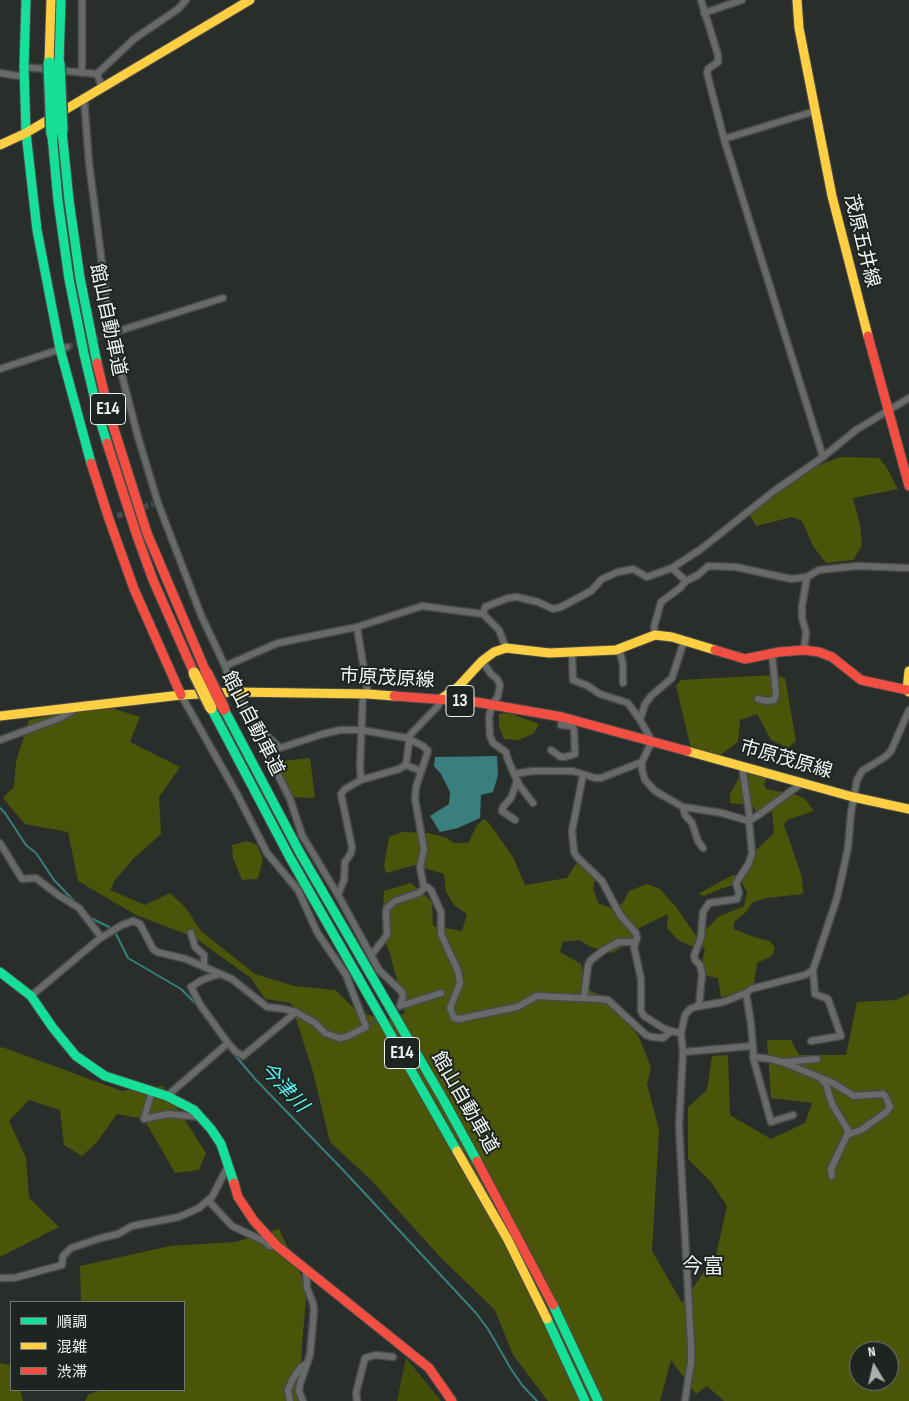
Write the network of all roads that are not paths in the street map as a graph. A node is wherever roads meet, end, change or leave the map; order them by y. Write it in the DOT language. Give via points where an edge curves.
graph roads {
  1 [pos="26,0"];
  2 [pos="51,0"];
  3 [pos="61,0"];
  4 [pos="82,0"];
  5 [pos="186,0"];
  6 [pos="250,0"];
  7 [pos="700,0"];
  8 [pos="742,0"];
  9 [pos="797,0"];
  10 [pos="704,13"];
  11 [pos="54,63"];
  12 [pos="25,72"];
  13 [pos="0,73"];
  14 [pos="82,73"];
  15 [pos="97,74"];
  16 [pos="102,87"];
  17 [pos="84,98"];
  18 [pos="815,112"];
  19 [pos="26,133"];
  20 [pos="57,133"];
  21 [pos="724,139"];
  22 [pos="0,144"];
  23 [pos="223,298"];
  24 [pos="109,334"];
  25 [pos="63,348"];
  26 [pos="0,369"];
  27 [pos="909,398"];
  28 [pos="888,411"];
  29 [pos="823,457"];
  30 [pos="908,479"];
  31 [pos="672,568"];
  32 [pos="909,568"];
  33 [pos="807,577"];
  34 [pos="686,581"];
  35 [pos="483,614"];
  36 [pos="356,627"];
  37 [pos="655,635"];
  38 [pos="684,641"];
  39 [pos="506,648"];
  40 [pos="619,649"];
  41 [pos="804,650"];
  42 [pos="572,652"];
  43 [pos="772,654"];
  44 [pos="482,661"];
  45 [pos="226,666"];
  46 [pos="909,671"];
  47 [pos="623,683"];
  48 [pos="908,691"];
  49 [pos="233,692"];
  50 [pos="365,694"];
  51 [pos="181,695"];
  52 [pos="441,700"];
  53 [pos="758,700"];
  54 [pos="492,705"];
  55 [pos="77,707"];
  56 [pos="909,710"];
  57 [pos="0,716"];
  58 [pos="562,718"];
  59 [pos="640,720"];
  60 [pos="362,730"];
  61 [pos="257,734"];
  62 [pos="410,739"];
  63 [pos="0,740"];
  64 [pos="652,741"];
  65 [pos="551,750"];
  66 [pos="642,762"];
  67 [pos="406,765"];
  68 [pos="742,766"];
  69 [pos="421,771"];
  70 [pos="514,774"];
  71 [pos="583,775"];
  72 [pos="361,780"];
  73 [pos="517,781"];
  74 [pos="802,783"];
  75 [pos="853,797"];
  76 [pos="533,803"];
  77 [pos="683,807"];
  78 [pos="909,809"];
  79 [pos="515,820"];
  80 [pos="749,820"];
  81 [pos="0,843"];
  82 [pos="703,848"];
  83 [pos="424,888"];
  84 [pos="338,894"];
  85 [pos="191,933"];
  86 [pos="102,937"];
  87 [pos="635,942"];
  88 [pos="372,954"];
  89 [pos="204,967"];
  90 [pos="813,970"];
  91 [pos="0,972"];
  92 [pos="219,974"];
  93 [pos="441,993"];
  94 [pos="746,993"];
  95 [pos="32,996"];
  96 [pos="584,998"];
  97 [pos="699,1006"];
  98 [pos="296,1012"];
  99 [pos="671,1031"];
  100 [pos="681,1033"];
  101 [pos="810,1041"];
  102 [pos="228,1043"];
  103 [pos="752,1046"];
  104 [pos="683,1052"];
  105 [pos="753,1057"];
  106 [pos="816,1059"];
  107 [pos="783,1062"];
  108 [pos="822,1080"];
  109 [pos="152,1091"];
  110 [pos="167,1096"];
  111 [pos="793,1115"];
  112 [pos="200,1117"];
  113 [pos="847,1135"];
  114 [pos="228,1166"];
  115 [pos="832,1176"];
  116 [pos="208,1200"];
  117 [pos="277,1246"];
  118 [pos="306,1270"];
  119 [pos="0,1278"];
  120 [pos="393,1357"];
  121 [pos="307,1363"];
  122 [pos="290,1401"];
  123 [pos="303,1401"];
  124 [pos="357,1401"];
  125 [pos="452,1401"];
  126 [pos="585,1401"];
  127 [pos="598,1401"];
  128 [pos="685,1401"];
  1 -- 12 [label="main road"];
  2 -- 11 [label="main road, 館山自動車道 / E14"];
  3 -- 11 [label="main road, 館山自動車道 / E14"];
  4 -- 14 [label="street"];
  5 -- 15 [label="street" via="134,39"];
  6 -- 16 [label="main road"];
  7 -- 10 [label="street"];
  8 -- 10 [label="street"];
  9 -- 18 [label="main road, 茂原五井線"];
  10 -- 21 [label="street" via="718,55 718,62 706,73"];
  11 -- 20 [label="main road, 館山自動車道 / E14, bridge"];
  12 -- 13 [label="street"];
  12 -- 14 [label="street"];
  12 -- 19 [label="main road"];
  14 -- 15 [label="street"];
  15 -- 16 [label="street"];
  16 -- 17 [label="main road"];
  17 -- 19 [label="main road"];
  17 -- 24 [label="street"];
  18 -- 21 [label="street"];
  18 -- 28 [label="main road, 茂原五井線" via="845,252"];
  19 -- 22 [label="main road"];
  19 -- 25 [label="main road" via="37,230"];
  20 -- 126 [label="main road, 館山自動車道 / E14, bridge" via="58,201 84,354 99,416 153,580 210,708 284,848 508,1240"];
  20 -- 127 [label="main road, 館山自動車道 / E14, bridge" via="94,352 129,479 167,583 224,709 299,851 514,1228"];
  21 -- 29 [label="street"];
  23 -- 24 [label="street"];
  24 -- 45 [label="street" via="155,503 201,615"];
  25 -- 26 [label="street"];
  25 -- 51 [label="main road" via="88,452 113,518 134,589"];
  27 -- 28 [label="street"];
  28 -- 29 [label="street" via="856,430"];
  28 -- 30 [label="main road, 茂原五井線"];
  29 -- 31 [label="street" via="774,491 701,550"];
  31 -- 34 [label="street"];
  31 -- 35 [label="street" via="647,577 633,569 618,572 602,579 591,591 553,609 517,597 485,607"];
  32 -- 33 [label="street" via="857,566 819,570"];
  33 -- 34 [label="street" via="785,578 736,567 708,566"];
  33 -- 41 [label="street" via="802,606 806,632"];
  34 -- 37 [label="street" via="661,602 655,619"];
  35 -- 36 [label="street" via="422,606"];
  35 -- 39 [label="street" via="499,630"];
  36 -- 45 [label="street" via="278,643"];
  36 -- 50 [label="street"];
  37 -- 38 [label="main road"];
  37 -- 40 [label="main road"];
  38 -- 43 [label="main road" via="745,659"];
  38 -- 59 [label="street" via="672,678 651,696"];
  39 -- 42 [label="main road"];
  39 -- 44 [label="main road"];
  40 -- 42 [label="main road"];
  40 -- 47 [label="street"];
  41 -- 43 [label="main road"];
  41 -- 48 [label="main road" via="832,657 861,680"];
  42 -- 59 [label="street" via="572,680 628,703"];
  43 -- 53 [label="street" via="776,694 774,700"];
  44 -- 52 [label="main road"];
  44 -- 54 [label="street" via="500,685"];
  45 -- 49 [label="street"];
  46 -- 48 [label="main road"];
  49 -- 50 [label="main road, 市原茂原線 / 13"];
  49 -- 51 [label="main road, 市原茂原線 / 13"];
  49 -- 61 [label="street" via="241,700"];
  50 -- 52 [label="main road, 市原茂原線 / 13"];
  50 -- 60 [label="street"];
  51 -- 55 [label="main road, 市原茂原線 / 13"];
  51 -- 98 [label="street" via="268,853 298,890 317,932 346,975 366,1027 339,1038 325,1033"];
  52 -- 54 [label="main road, 市原茂原線 / 13"];
  52 -- 62 [label="street"];
  54 -- 58 [label="main road, 市原茂原線 / 13"];
  54 -- 70 [label="street" via="490,736 493,743 506,752"];
  55 -- 57 [label="main road, 市原茂原線 / 13"];
  55 -- 63 [label="street" via="60,718"];
  56 -- 75 [label="street" via="891,751 862,771"];
  58 -- 64 [label="main road, 市原茂原線 / 13"];
  58 -- 65 [label="street" via="561,725 572,726 574,730 575,754 561,757"];
  59 -- 64 [label="street"];
  60 -- 61 [label="street" via="340,730 280,748 265,734"];
  60 -- 62 [label="street"];
  60 -- 72 [label="street"];
  61 -- 84 [label="street" via="290,800 302,835"];
  62 -- 67 [label="street"];
  62 -- 69 [label="street" via="428,751"];
  64 -- 66 [label="street"];
  64 -- 68 [label="main road, 市原茂原線 / 13"];
  66 -- 71 [label="street" via="601,778"];
  66 -- 77 [label="street" via="646,780 655,791"];
  67 -- 69 [label="street"];
  67 -- 72 [label="street"];
  68 -- 74 [label="main road, 市原茂原線 / 13"];
  68 -- 80 [label="street"];
  69 -- 83 [label="street" via="414,799 424,849 420,867"];
  70 -- 71 [label="street" via="573,771"];
  70 -- 73 [label="street"];
  71 -- 87 [label="street" via="572,831 574,852 602,881 620,915 636,933"];
  72 -- 84 [label="street" via="341,794 352,847"];
  73 -- 76 [label="street"];
  73 -- 79 [label="street" via="502,811"];
  74 -- 75 [label="main road, 市原茂原線 / 13"];
  74 -- 80 [label="street"];
  75 -- 78 [label="main road, 市原茂原線 / 13"];
  75 -- 90 [label="street" via="848,848 837,898"];
  77 -- 80 [label="street"];
  77 -- 82 [label="street"];
  80 -- 97 [label="street" via="752,853 736,883 737,899 709,903 703,912 701,937 694,956 702,974"];
  81 -- 86 [label="street" via="22,879 36,878 79,908"];
  83 -- 88 [label="street" via="387,908 387,936"];
  83 -- 96 [label="street" via="432,890 441,912 441,934 458,971 460,983 450,1008 454,1018 516,1007 537,996"];
  84 -- 88 [label="street"];
  85 -- 89 [label="street" via="195,947 204,955"];
  86 -- 89 [label="street" via="134,921 140,924 157,952 186,958"];
  86 -- 95 [label="street"];
  87 -- 96 [label="street" via="619,942 591,960"];
  87 -- 99 [label="street" via="642,979 641,1011 650,1021"];
  88 -- 93 [label="street" via="379,970 402,992 400,1006"];
  89 -- 92 [label="street"];
  90 -- 94 [label="street" via="805,976 770,983"];
  90 -- 101 [label="street" via="815,994 828,999 842,1036"];
  91 -- 95 [label="main road"];
  92 -- 98 [label="street" via="232,979 267,1007"];
  92 -- 102 [label="street" via="191,987"];
  94 -- 97 [label="street" via="723,1002"];
  94 -- 103 [label="street"];
  95 -- 109 [label="main road" via="52,1028 76,1056 105,1076"];
  96 -- 99 [label="street" via="608,1000 652,1038 663,1038"];
  97 -- 100 [label="street" via="685,1015"];
  98 -- 102 [label="street" via="243,1056"];
  99 -- 100 [label="street"];
  100 -- 104 [label="street"];
  102 -- 110 [label="street"];
  103 -- 104 [label="street"];
  103 -- 105 [label="street"];
  104 -- 128 [label="street" via="679,1126 691,1338"];
  105 -- 107 [label="street"];
  105 -- 111 [label="street" via="771,1122"];
  106 -- 107 [label="street"];
  107 -- 108 [label="street"];
  108 -- 113 [label="street" via="848,1130"];
  108 -- 113 [label="street" via="854,1096 883,1094 889,1103 885,1113 861,1130"];
  109 -- 110 [label="main road"];
  109 -- 112 [label="street" via="144,1119 170,1114"];
  110 -- 112 [label="main road" via="194,1110"];
  112 -- 114 [label="main road" via="221,1144"];
  113 -- 115 [label="street" via="831,1169"];
  114 -- 116 [label="street"];
  114 -- 117 [label="main road" via="238,1196 254,1221"];
  116 -- 117 [label="street" via="232,1226 270,1246"];
  116 -- 119 [label="street" via="188,1214 132,1226 118,1234 72,1248 63,1256 62,1264 14,1278"];
  117 -- 118 [label="main road"];
  118 -- 121 [label="street" via="314,1312"];
  118 -- 125 [label="main road" via="429,1368"];
  120 -- 124 [label="street" via="376,1355 365,1358"];
  121 -- 122 [label="street" via="292,1380 288,1390"];
  121 -- 123 [label="street" via="299,1391"];
}
